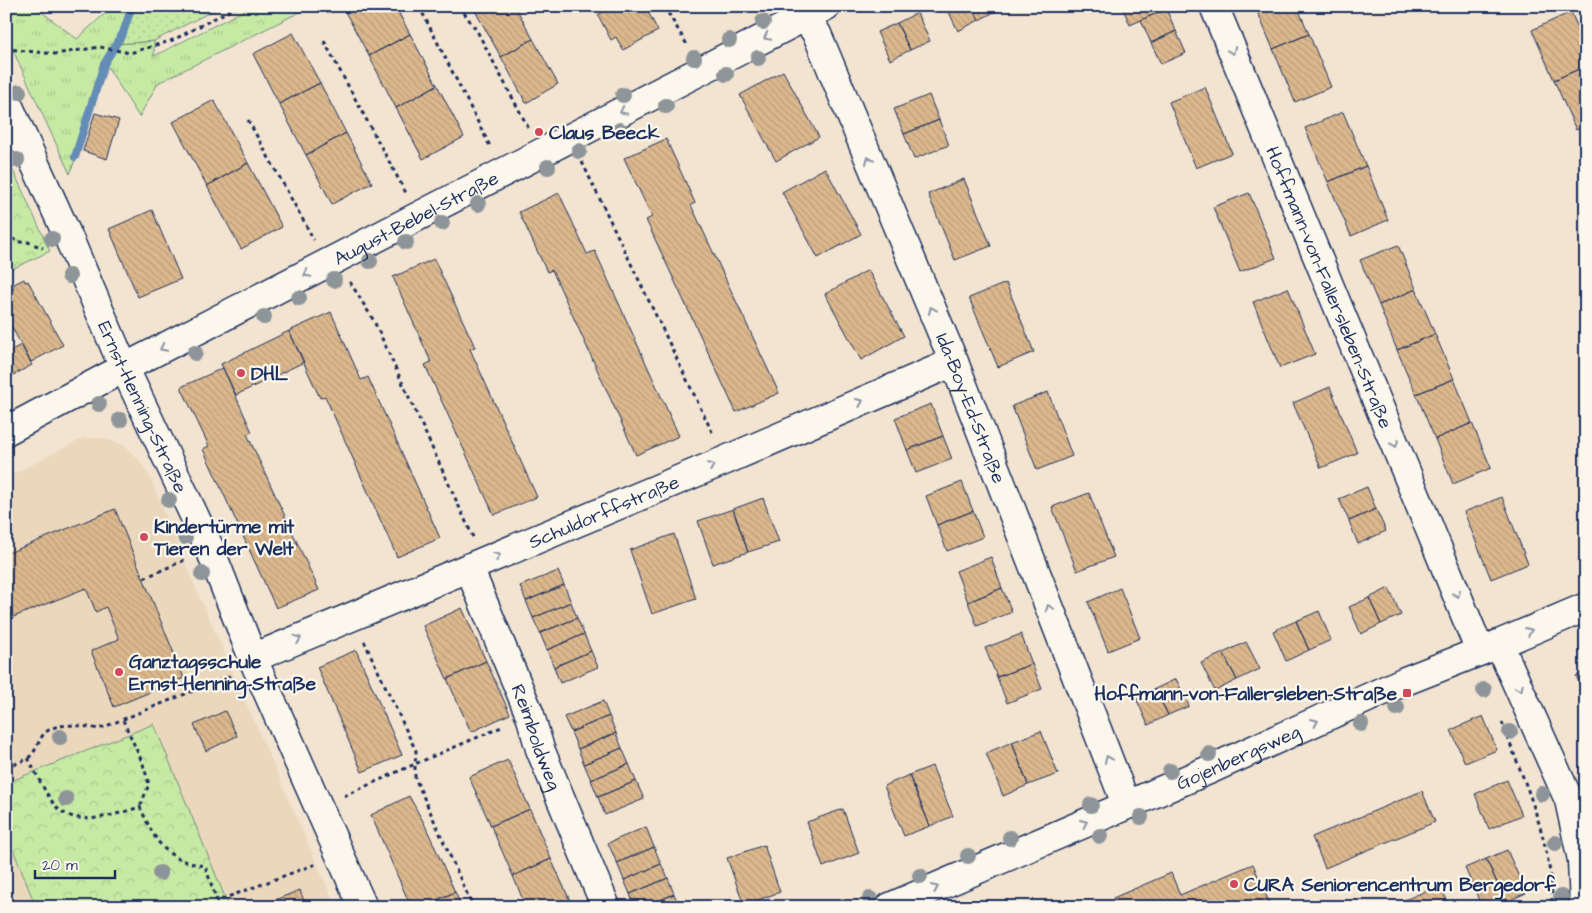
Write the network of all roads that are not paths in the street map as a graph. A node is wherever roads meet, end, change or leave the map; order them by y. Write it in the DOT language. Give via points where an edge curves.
graph roads {
  1 [pos="1214,6"];
  2 [pos="814,12"];
  3 [pos="6,100"];
  4 [pos="954,362"];
  5 [pos="124,368"];
  6 [pos="6,431"];
  7 [pos="476,565"];
  8 [pos="1586,607"];
  9 [pos="1490,648"];
  10 [pos="254,662"];
  11 [pos="1126,804"];
  12 [pos="363,907"];
  13 [pos="606,907"];
  14 [pos="890,907"];
  15 [pos="1584,907"];
  1 -- 9 [label="street, Hoffmann-von-Fallersleben-Straße, one-way"];
  4 -- 2 [label="street, Ida-Boy-Ed-Straße, one-way" via="817,34 810,24"];
  2 -- 5 [label="street, August-Bebel-Straße, one-way"];
  3 -- 5 [label="street, Ernst-Henning-Straße"];
  7 -- 4 [label="street, Schuldorffstraße, one-way"];
  11 -- 4 [label="street, Ida-Boy-Ed-Straße, one-way"];
  5 -- 6 [label="street, August-Bebel-Straße"];
  5 -- 10 [label="street, Ernst-Henning-Straße" via="210,549"];
  10 -- 7 [label="street, Schuldorffstraße, one-way"];
  7 -- 13 [label="street, Reimboldweg" via="540,749"];
  9 -- 8 [label="street, Gojenbergsweg, one-way"];
  11 -- 9 [label="street, Gojenbergsweg, one-way" via="1405,681"];
  9 -- 15 [label="street, Hoffmann-von-Fallersleben-Straße, one-way" via="1568,800 1582,860"];
  10 -- 12 [label="street, Ernst-Henning-Straße"];
  14 -- 11 [label="street, Gojenbergsweg, one-way"];
}
